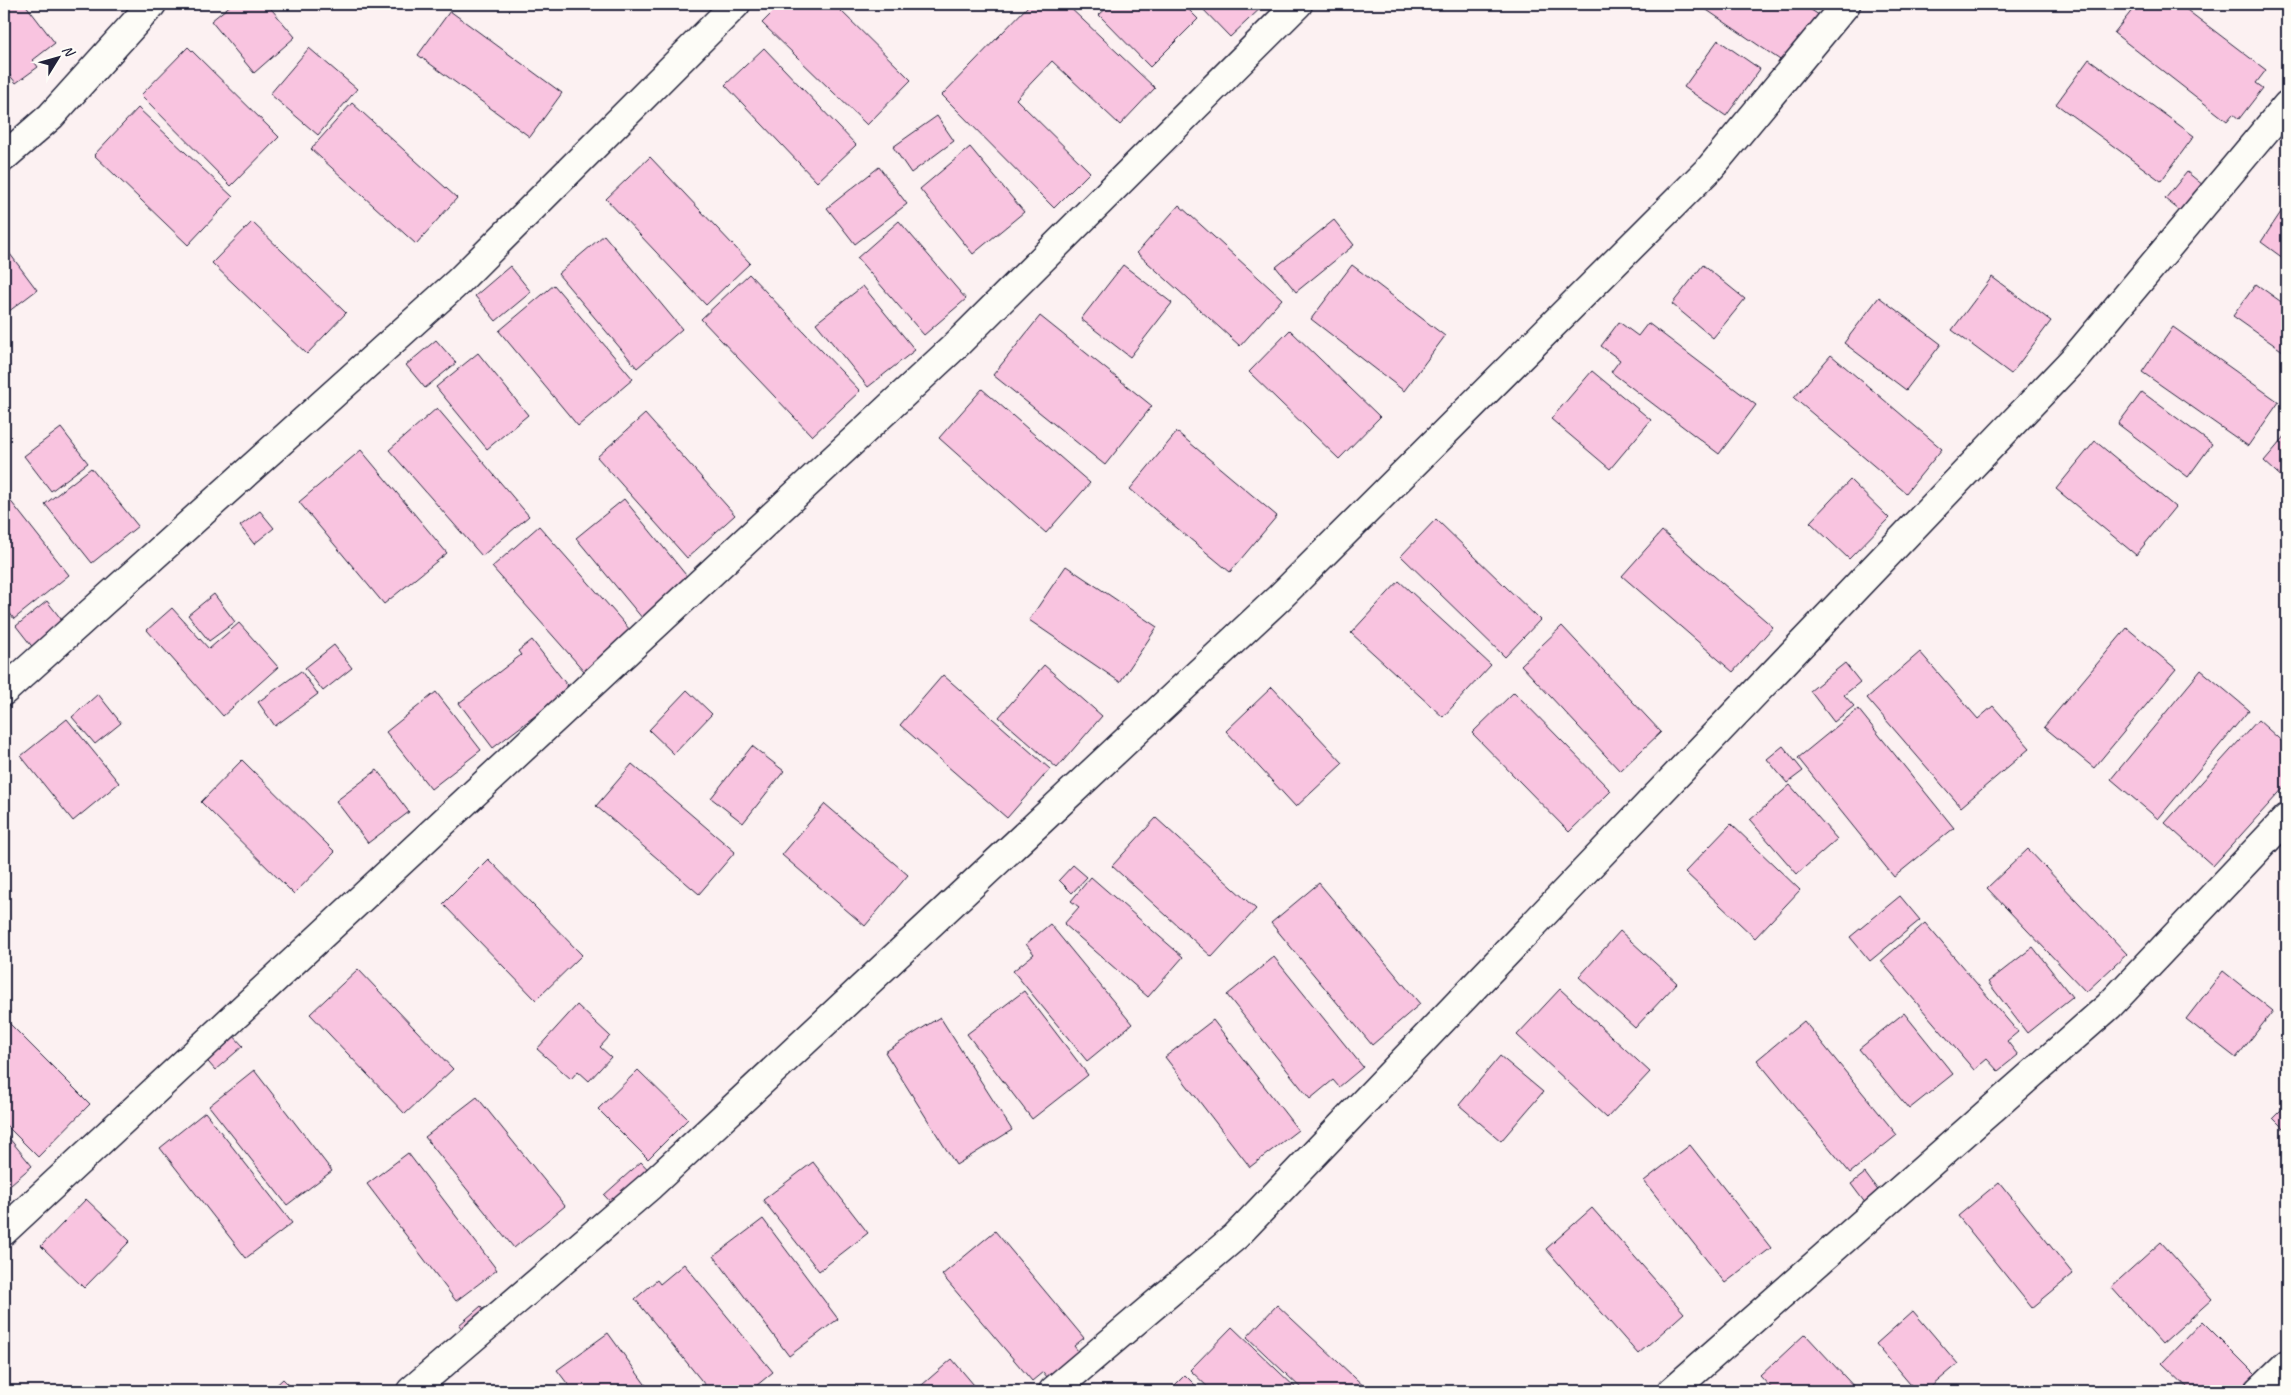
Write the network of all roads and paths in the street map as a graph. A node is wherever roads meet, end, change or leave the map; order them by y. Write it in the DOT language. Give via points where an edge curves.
graph roads {
  1 [pos="152,4"];
  2 [pos="736,4"];
  3 [pos="1298,4"];
  4 [pos="1846,4"];
  5 [pos="2287,105"];
  6 [pos="4,157"];
  7 [pos="4,691"];
  8 [pos="2287,818"];
  9 [pos="4,1231"];
  10 [pos="2287,1364"];
  11 [pos="411,1391"];
  12 [pos="1053,1391"];
  13 [pos="1672,1391"];
  14 [pos="2259,1391"];
  1 -- 6 [label="street" via="51,116"];
  2 -- 7 [label="street" via="458,282"];
  3 -- 9 [label="street" via="952,348"];
  4 -- 11 [label="street" via="1711,167 1280,597 650,1186"];
  5 -- 12 [label="street" via="2074,359 1243,1229"];
  8 -- 13 [label="street" via="2109,1006"];
  10 -- 14 [label="street"];
}
